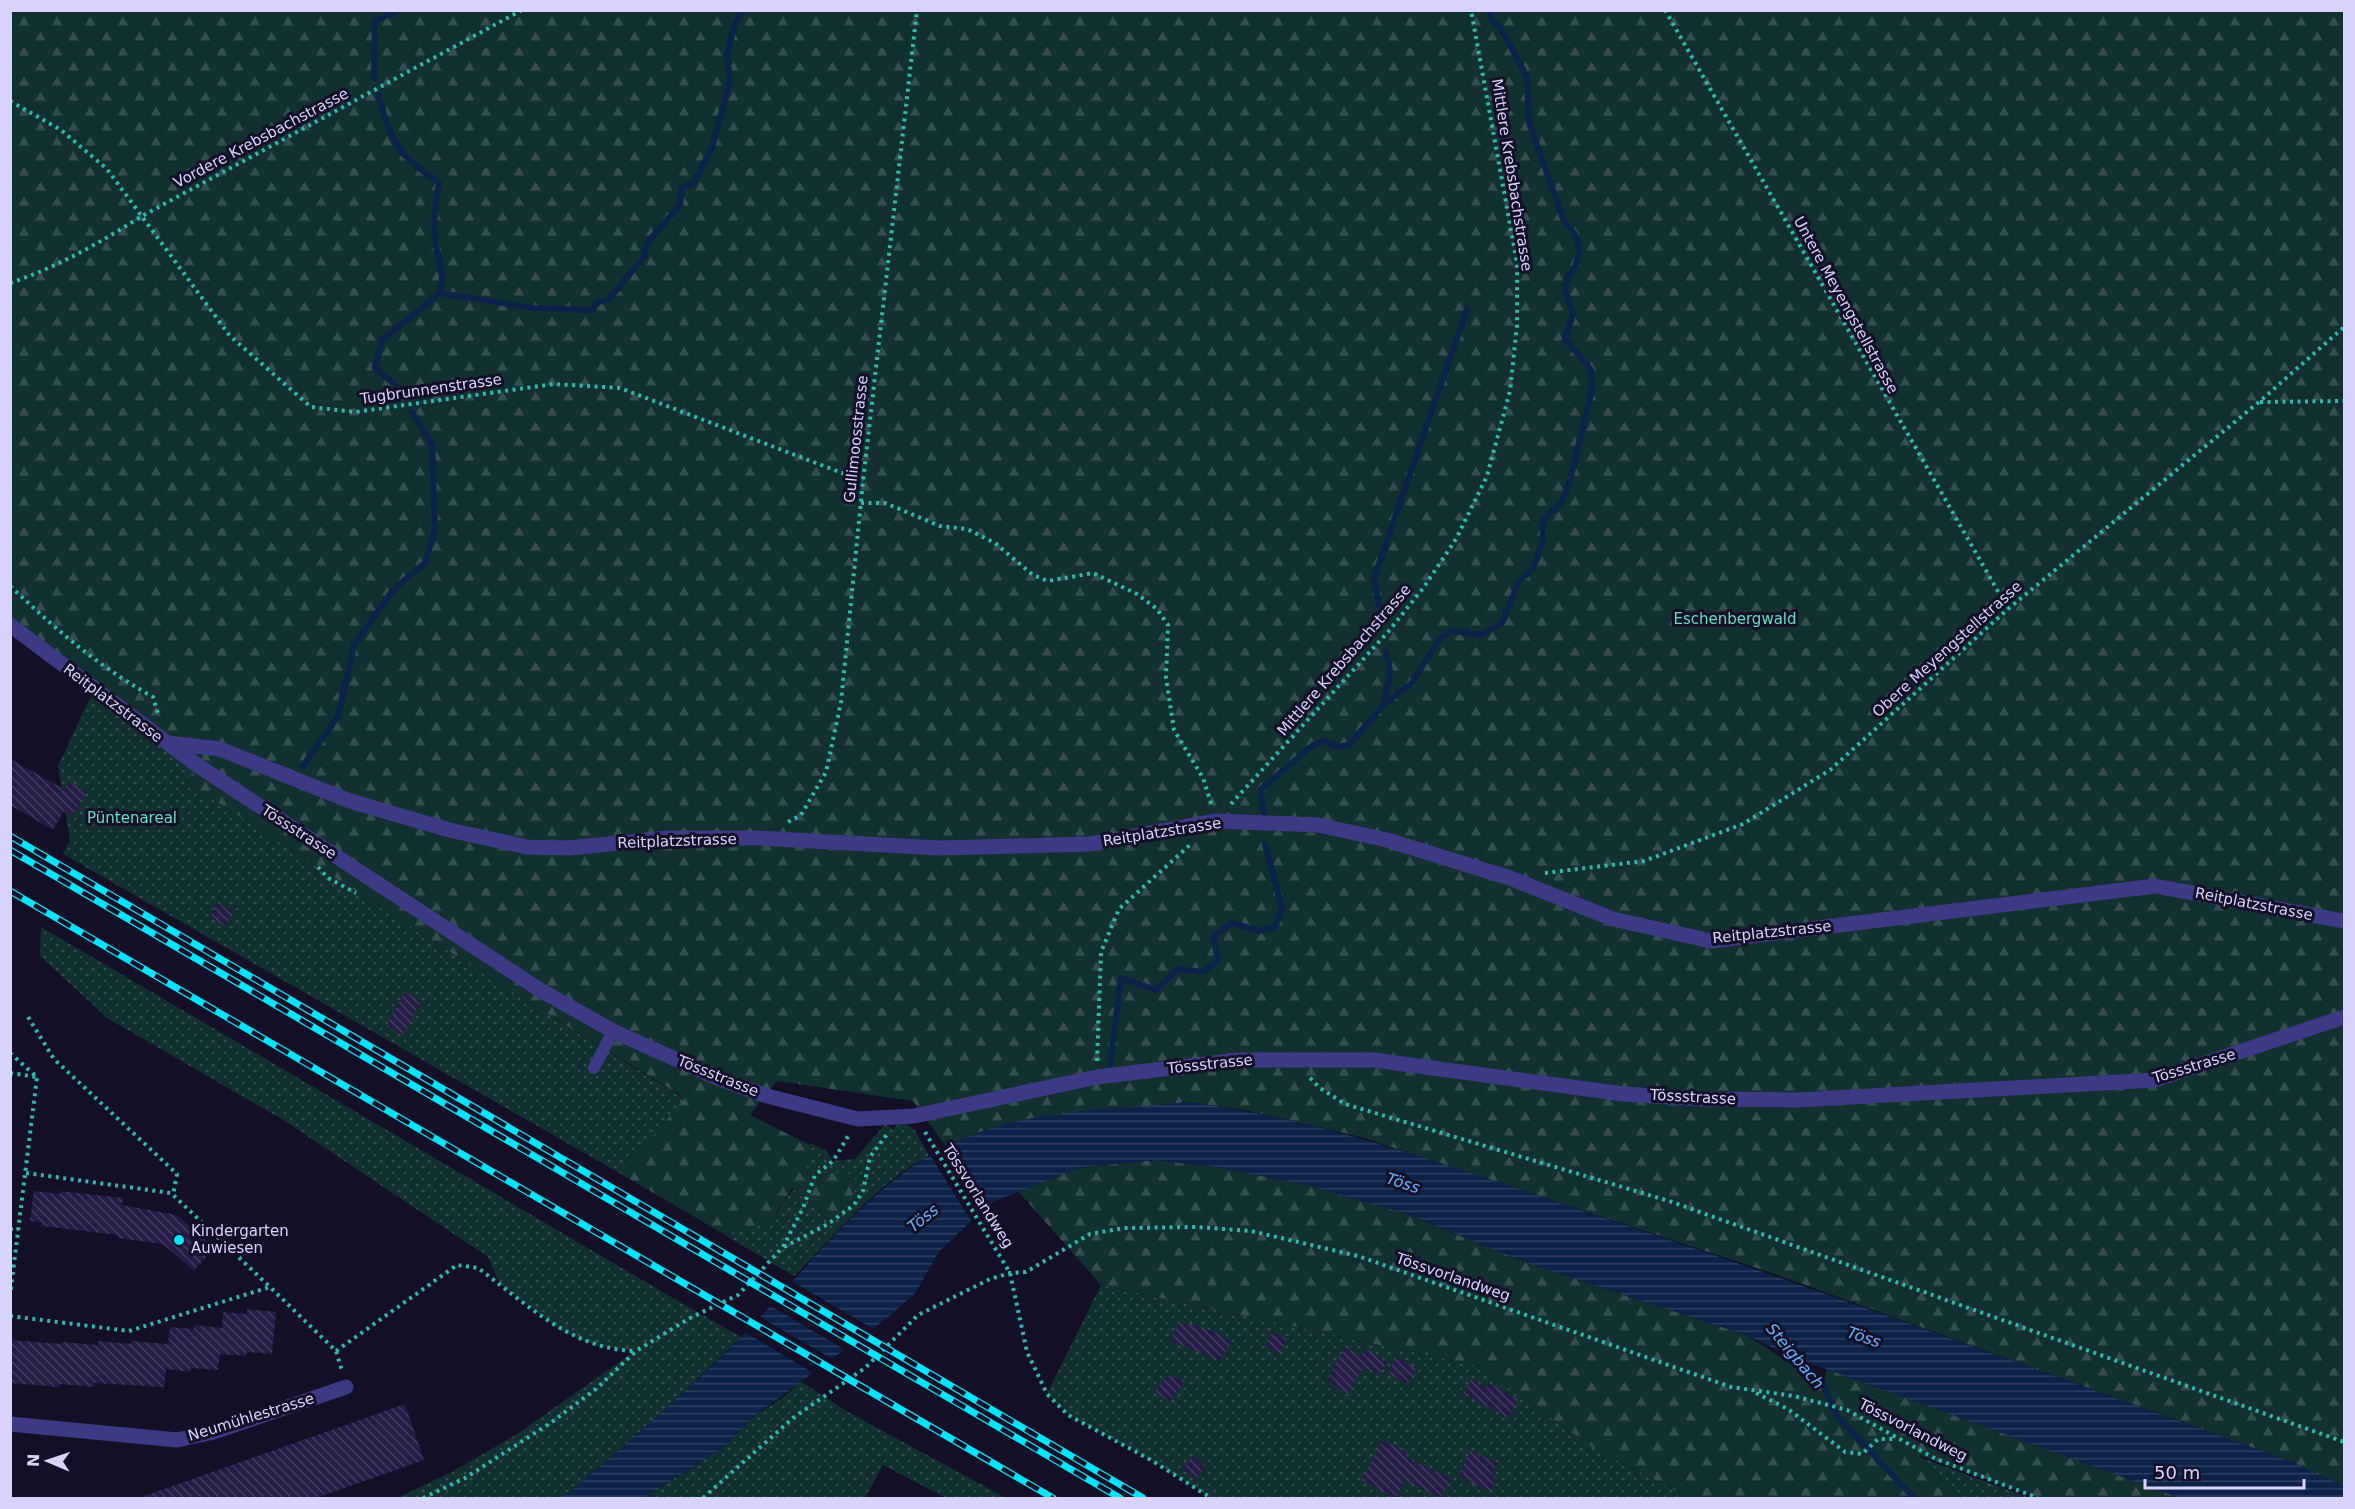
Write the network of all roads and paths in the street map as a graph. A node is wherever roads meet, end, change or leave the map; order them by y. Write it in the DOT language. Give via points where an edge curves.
graph roads {
  1 [pos="522,10"];
  2 [pos="917,10"];
  3 [pos="1471,10"];
  4 [pos="1665,10"];
  5 [pos="10,101"];
  6 [pos="142,216"];
  7 [pos="10,283"];
  8 [pos="2344,327"];
  9 [pos="2344,401"];
  10 [pos="2259,402"];
  11 [pos="863,481"];
  12 [pos="861,503"];
  13 [pos="10,586"];
  14 [pos="2008,609"];
  15 [pos="10,626"];
  16 [pos="168,743"];
  17 [pos="1216,821"];
  18 [pos="759,838"];
  19 [pos="1543,873"];
  20 [pos="2344,921"];
  21 [pos="28,1017"];
  22 [pos="2344,1017"];
  23 [pos="613,1031"];
  24 [pos="10,1053"];
  25 [pos="1295,1058"];
  26 [pos="594,1068"];
  27 [pos="10,1073"];
  28 [pos="37,1077"];
  29 [pos="1097,1077"];
  30 [pos="897,1117"];
  31 [pos="858,1119"];
  32 [pos="921,1127"];
  33 [pos="26,1173"];
  34 [pos="173,1195"];
  35 [pos="10,1229"];
  36 [pos="18,1230"];
  37 [pos="783,1247"];
  38 [pos="1010,1273"];
  39 [pos="270,1287"];
  40 [pos="10,1296"];
  41 [pos="10,1316"];
  42 [pos="336,1351"];
  43 [pos="636,1351"];
  44 [pos="346,1387"];
  45 [pos="1753,1392"];
  46 [pos="10,1424"];
  47 [pos="1898,1439"];
  48 [pos="2344,1442"];
  49 [pos="423,1498"];
  50 [pos="703,1498"];
  51 [pos="1211,1498"];
  52 [pos="2038,1498"];
  1 -- 6 [label="path, Vordere Krebsbachstrasse"];
  2 -- 11 [label="path, Gullimoosstrasse"];
  3 -- 17 [label="path, Mittlere Krebsbachstrasse" via="1517,263 1517,325 1510,391 1487,476 1456,539 1424,588"];
  4 -- 14 [label="path, Untere Meyengstellstrasse"];
  5 -- 6 [label="path, Tugbrunnenstrasse" via="61,130 107,169"];
  6 -- 7 [label="path, Vordere Krebsbachstrasse" via="97,244"];
  6 -- 11 [label="path, Tugbrunnenstrasse" via="230,336 311,406 355,412 554,384 620,388"];
  8 -- 10 [label="path, Obere Meyengstellstrasse"];
  9 -- 10 [label="path"];
  10 -- 14 [label="path, Obere Meyengstellstrasse"];
  11 -- 12 [label="path, Gullimoosstrasse"];
  12 -- 17 [label="path" via="885,503 940,526 967,529 995,543 1033,575 1048,581 1093,573 1137,594 1157,609 1168,625 1166,678 1174,730 1203,778"];
  12 -- 18 [label="path, Gullimoosstrasse" via="841,702 826,772 801,815"];
  13 -- 16 [label="path" via="107,671 153,697"];
  14 -- 19 [label="path, Obere Meyengstellstrasse" via="1830,770 1743,824 1644,861"];
  15 -- 16 [label="street, Reitplatzstrasse"];
  16 -- 18 [label="street, Reitplatzstrasse" via="220,749 350,801 449,830 527,847 569,848 668,838"];
  16 -- 23 [label="street, Tössstrasse" via="540,990"];
  17 -- 18 [label="street, Reitplatzstrasse" via="1090,844 938,848"];
  17 -- 20 [label="street, Reitplatzstrasse" via="1318,825 1387,840 1510,878 1613,919 1711,941 2156,885"];
  17 -- 29 [label="path, Mittlere Krebsbachstrasse" via="1119,909 1101,952"];
  21 -- 34 [label="path" via="54,1059 177,1174"];
  22 -- 25 [label="street, Tössstrasse" via="2155,1080 1799,1100 1623,1094 1374,1060"];
  23 -- 26 [label="lane"];
  23 -- 31 [label="street, Tössstrasse" via="767,1096"];
  24 -- 28 [label="path"];
  25 -- 29 [label="street, Tössstrasse" via="1238,1060"];
  25 -- 48 [label="path" via="1320,1088 1345,1104 1669,1201"];
  27 -- 28 [label="path"];
  28 -- 33 [label="path"];
  29 -- 30 [label="street, Tössstrasse"];
  30 -- 31 [label="street, Tössstrasse"];
  30 -- 37 [label="path" via="870,1157 863,1191 854,1205 828,1224"];
  31 -- 37 [label="path" via="833,1161 815,1175"];
  32 -- 38 [label="path, Tössvorlandweg"];
  33 -- 34 [label="path"];
  33 -- 36 [label="path"];
  34 -- 39 [label="path"];
  35 -- 36 [label="path"];
  36 -- 40 [label="path"];
  37 -- 43 [label="path" via="738,1295"];
  38 -- 45 [label="path, Tössvorlandweg" via="1026,1272 1090,1234 1124,1228 1251,1231 1358,1257 1708,1380"];
  38 -- 50 [label="path" via="918,1315 865,1368 793,1418"];
  38 -- 51 [label="path" via="1027,1352 1047,1394 1068,1415"];
  39 -- 41 [label="path" via="129,1331"];
  39 -- 42 [label="path"];
  42 -- 43 [label="path" via="457,1265 478,1268 563,1332 597,1346"];
  42 -- 44 [label="path"];
  43 -- 49 [label="path" via="597,1388 552,1422 480,1469"];
  44 -- 46 [label="street, Neumühlestrasse" via="214,1432 177,1440"];
  45 -- 47 [label="path, Tössvorlandweg" via="1818,1401 1847,1410"];
  45 -- 47 [label="path" via="1788,1409 1845,1452 1862,1454 1878,1439"];
  47 -- 52 [label="path, Tössvorlandweg" via="1936,1459"];
}
